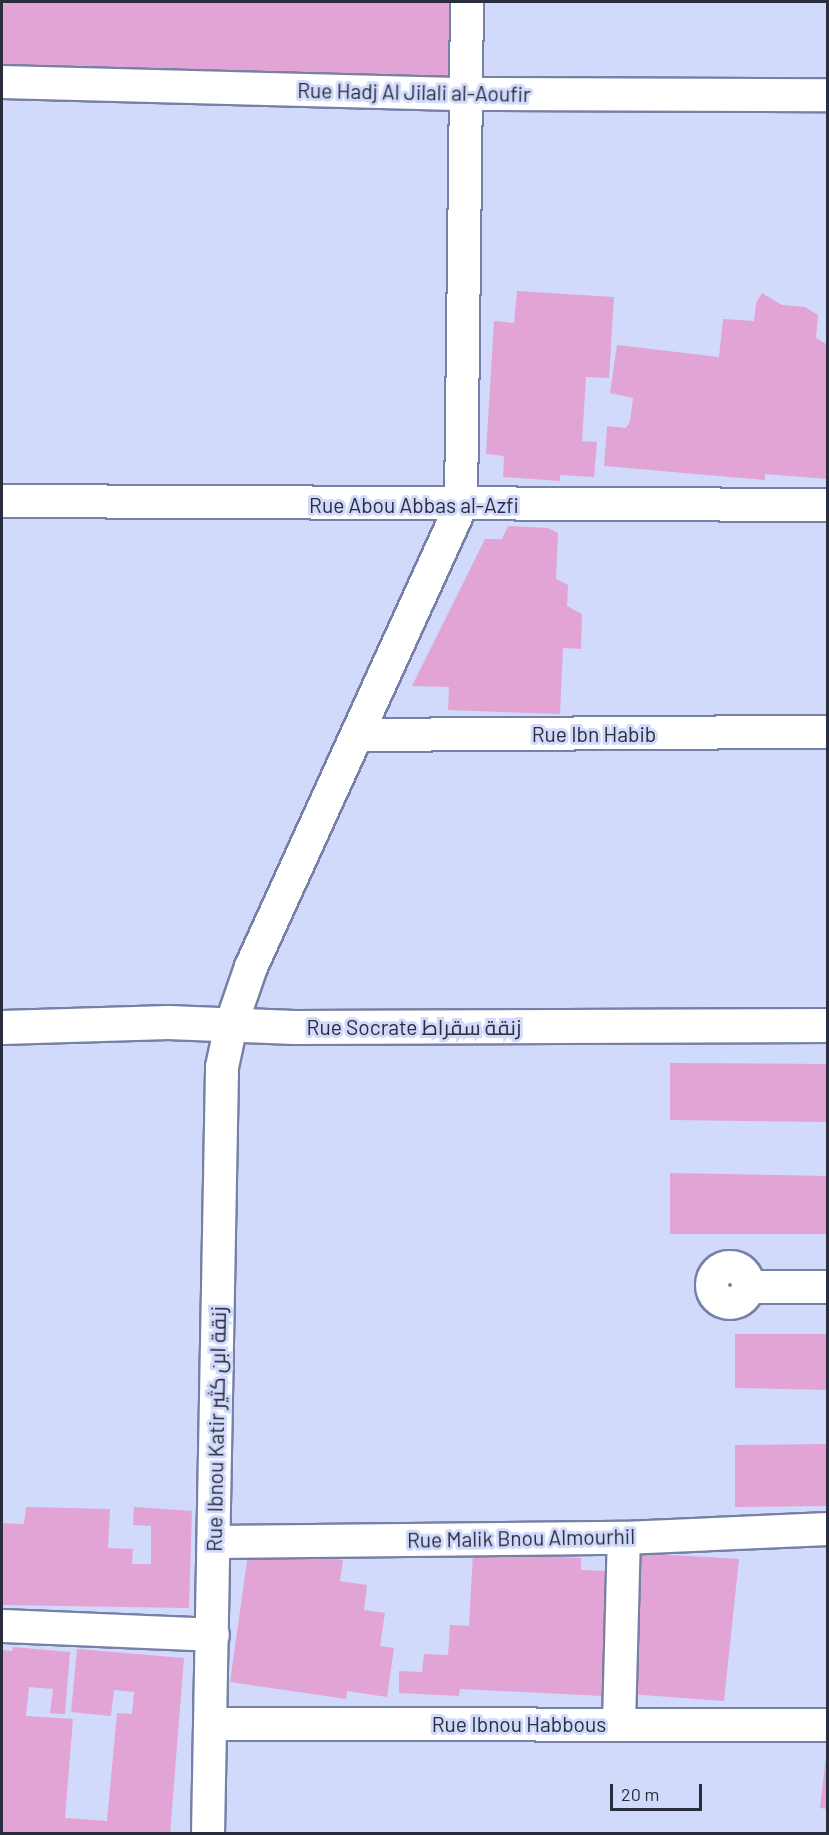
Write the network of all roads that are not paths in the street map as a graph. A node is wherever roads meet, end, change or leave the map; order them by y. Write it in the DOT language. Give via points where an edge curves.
graph roads {
  1 [pos="467,2"];
  2 [pos="2,82"];
  3 [pos="466,94"];
  4 [pos="828,95"];
  5 [pos="2,501"];
  6 [pos="828,505"];
  7 [pos="461,506"];
  8 [pos="828,732"];
  9 [pos="360,735"];
  10 [pos="231,1025"];
  11 [pos="828,1025"];
  12 [pos="2,1027"];
  13 [pos="748,1287"];
  14 [pos="828,1287"];
  15 [pos="828,1529"];
  16 [pos="624,1538"];
  17 [pos="215,1542"];
  18 [pos="2,1626"];
  19 [pos="213,1635"];
  20 [pos="211,1724"];
  21 [pos="618,1724"];
  22 [pos="828,1725"];
  23 [pos="208,1833"];
  1 -- 3 [label="street"];
  2 -- 3 [label="street, Rue Hadj Al Jilali al-Aoufir"];
  3 -- 4 [label="street, Rue Hadj Al Jilali al-Aoufir"];
  3 -- 7 [label="street"];
  5 -- 7 [label="street, Rue Abou Abbas al-Azfi"];
  6 -- 7 [label="street, Rue Abou Abbas al-Azfi"];
  7 -- 9 [label="street, Rue Ibnou Katir زنقة ابن كثير"];
  8 -- 9 [label="street, Rue Ibn Habib"];
  9 -- 10 [label="street, Rue Ibnou Katir زنقة ابن كثير" via="251,967"];
  10 -- 11 [label="street, Rue Socrate زنقة سقراط"];
  10 -- 12 [label="street, Rue Socrate زنقة سقراط" via="168,1022"];
  10 -- 17 [label="street, Rue Ibnou Katir زنقة ابن كثير" via="222,1067"];
  13 -- 14 [label="street"];
  15 -- 16 [label="street, Rue Malik Bnou Almourhil"];
  16 -- 17 [label="street, Rue Malik Bnou Almourhil"];
  16 -- 21 [label="street"];
  17 -- 19 [label="street, Rue Ibnou Katir زنقة ابن كثير"];
  18 -- 19 [label="street"];
  19 -- 20 [label="street, Rue Ibnou Katir زنقة ابن كثير"];
  20 -- 21 [label="street, Rue Ibnou Habbous"];
  20 -- 23 [label="street, Rue Ibnou Katir زنقة ابن كثير"];
  21 -- 22 [label="street, Rue Ibnou Habbous"];
}
